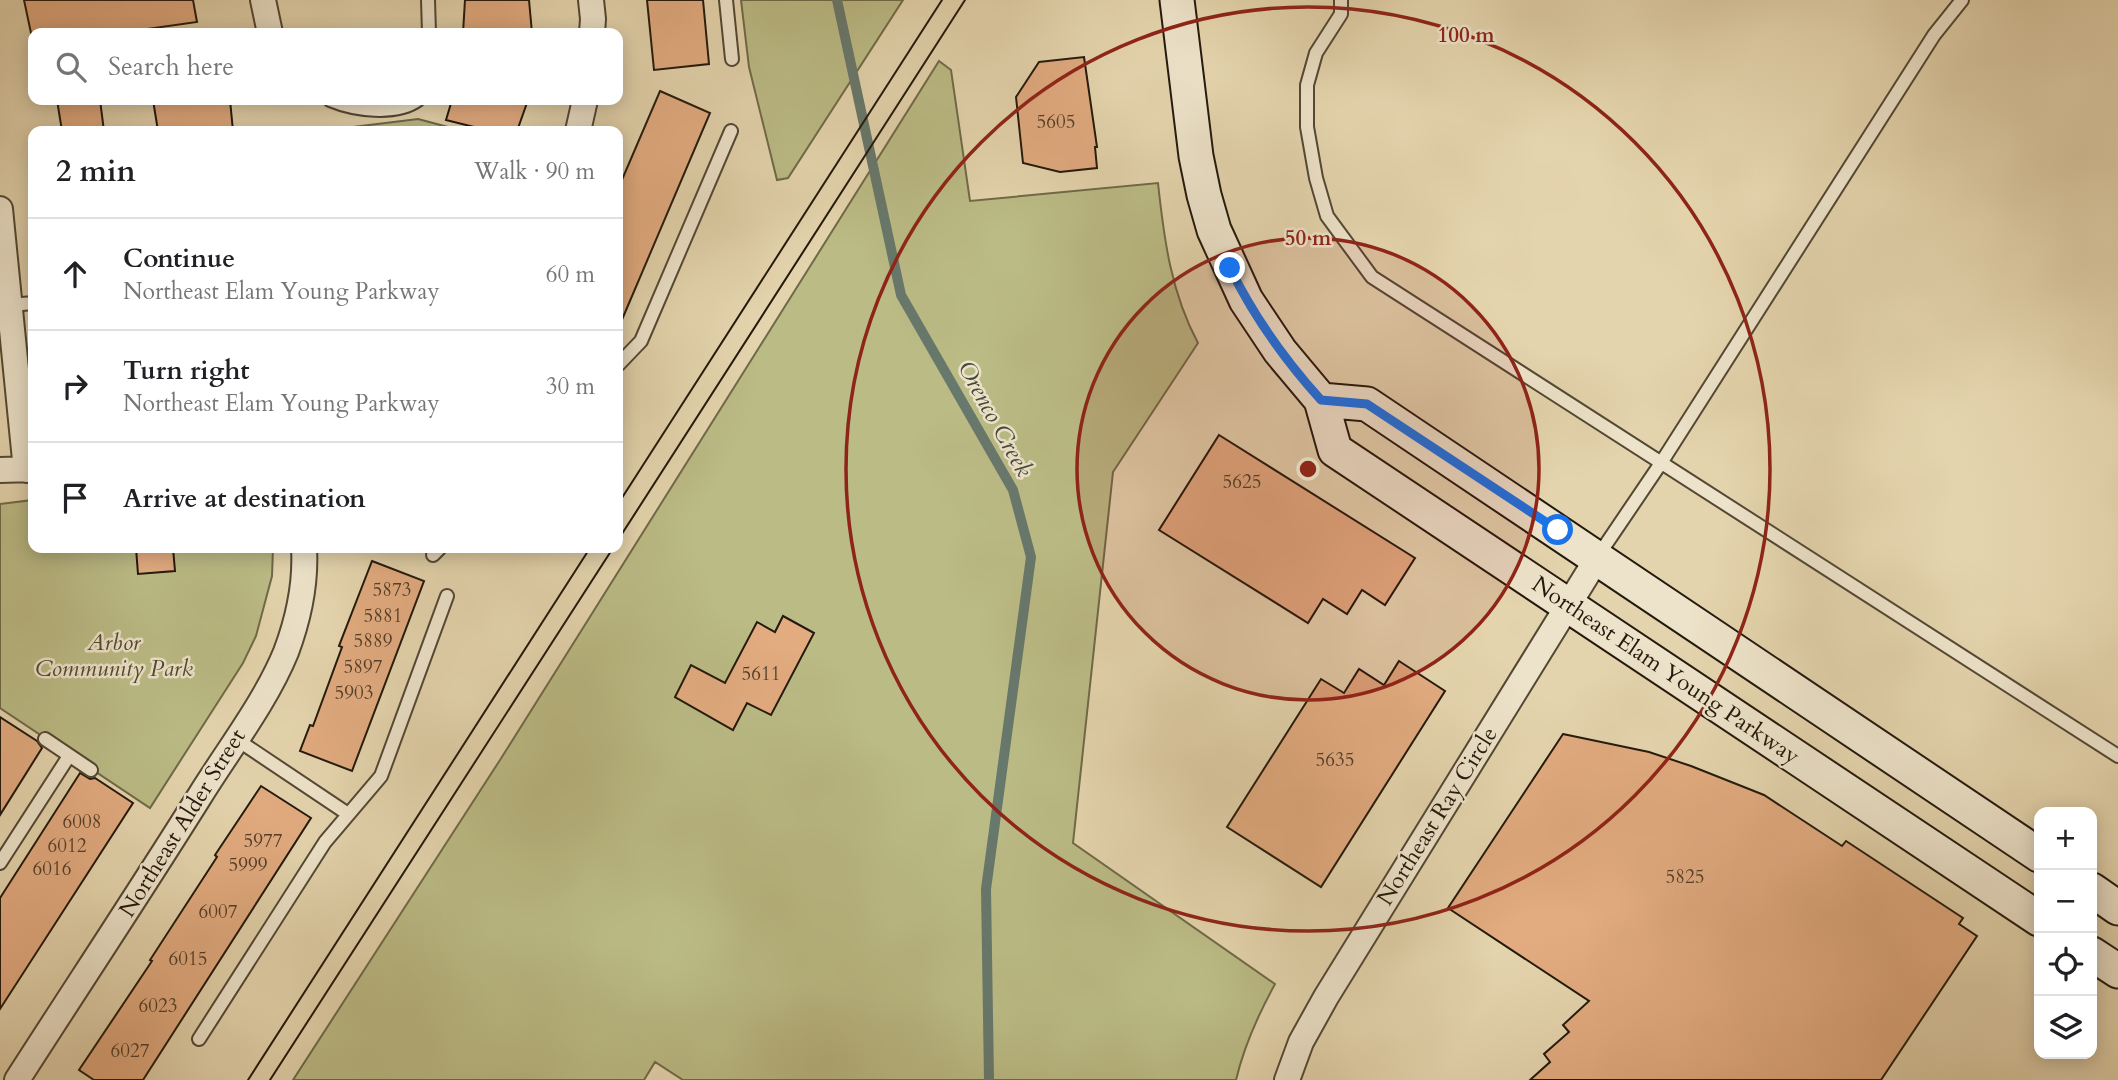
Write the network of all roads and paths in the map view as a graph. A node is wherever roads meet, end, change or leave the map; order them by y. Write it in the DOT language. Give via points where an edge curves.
graph roads {
  1 [pos="263,0"];
  2 [pos="428,0"];
  3 [pos="591,0"];
  4 [pos="726,0"];
  5 [pos="1177,0"];
  6 [pos="1341,0"];
  7 [pos="1962,0"];
  8 [pos="269,28"];
  9 [pos="429,28"];
  10 [pos="592,28"];
  11 [pos="732,59"];
  12 [pos="353,105"];
  13 [pos="407,105"];
  14 [pos="584,105"];
  15 [pos="579,126"];
  16 [pos="731,131"];
  17 [pos="0,209"];
  18 [pos="22,304"];
  19 [pos="623,360"];
  20 [pos="1321,400"];
  21 [pos="28,446"];
  22 [pos="1661,463"];
  23 [pos="0,470"];
  24 [pos="28,470"];
  25 [pos="304,553"];
  26 [pos="1598,557"];
  27 [pos="447,596"];
  28 [pos="1569,604"];
  29 [pos="45,739"];
  30 [pos="236,739"];
  31 [pos="69,756"];
  32 [pos="2118,756"];
  33 [pos="91,770"];
  34 [pos="348,814"];
  35 [pos="2034,852"];
  36 [pos="0,863"];
  37 [pos="2097,893"];
  38 [pos="2118,908"];
  39 [pos="2034,916"];
  40 [pos="2097,957"];
  41 [pos="2118,971"];
  42 [pos="199,1039"];
  43 [pos="17,1080"];
  44 [pos="1287,1080"];
  1 -- 8 [label="street"];
  2 -- 9 [label="lane"];
  3 -- 10 [label="street"];
  4 -- 11 [label="lane"];
  5 -- 20 [label="street, Northeast Elam Young Parkway" via="1196,156 1214,230 1246,300"];
  6 -- 22 [label="lane" via="1341,14 1316,53 1307,85 1307,127 1316,178 1327,216 1340,235 1371,277"];
  7 -- 22 [label="lane" via="1934,35"];
  12 -- 13 [label="lane" via="371,109"];
  14 -- 15 [label="street"];
  16 -- 19 [label="lane" via="641,341"];
  17 -- 18 [label="street"];
  18 -- 21 [label="street"];
  20 -- 26 [label="street" via="1367,404"];
  20 -- 28 [label="street, Northeast Elam Young Parkway" via="1335,450"];
  22 -- 26 [label="lane"];
  22 -- 32 [label="lane"];
  23 -- 24 [label="street"];
  25 -- 30 [label="street, Northeast Alder Street" via="302,591 286,651"];
  26 -- 28 [label="street, Northeast Ray Circle"];
  26 -- 35 [label="street"];
  27 -- 34 [label="lane" via="381,776"];
  28 -- 39 [label="street, Northeast Elam Young Parkway"];
  28 -- 44 [label="street, Northeast Ray Circle" via="1326,997"];
  29 -- 31 [label="lane"];
  30 -- 34 [label="lane"];
  30 -- 43 [label="street, Northeast Alder Street"];
  31 -- 33 [label="lane"];
  31 -- 36 [label="lane"];
  34 -- 42 [label="lane" via="325,842"];
  37 -- 38 [label="street"];
  40 -- 41 [label="street"];
}
